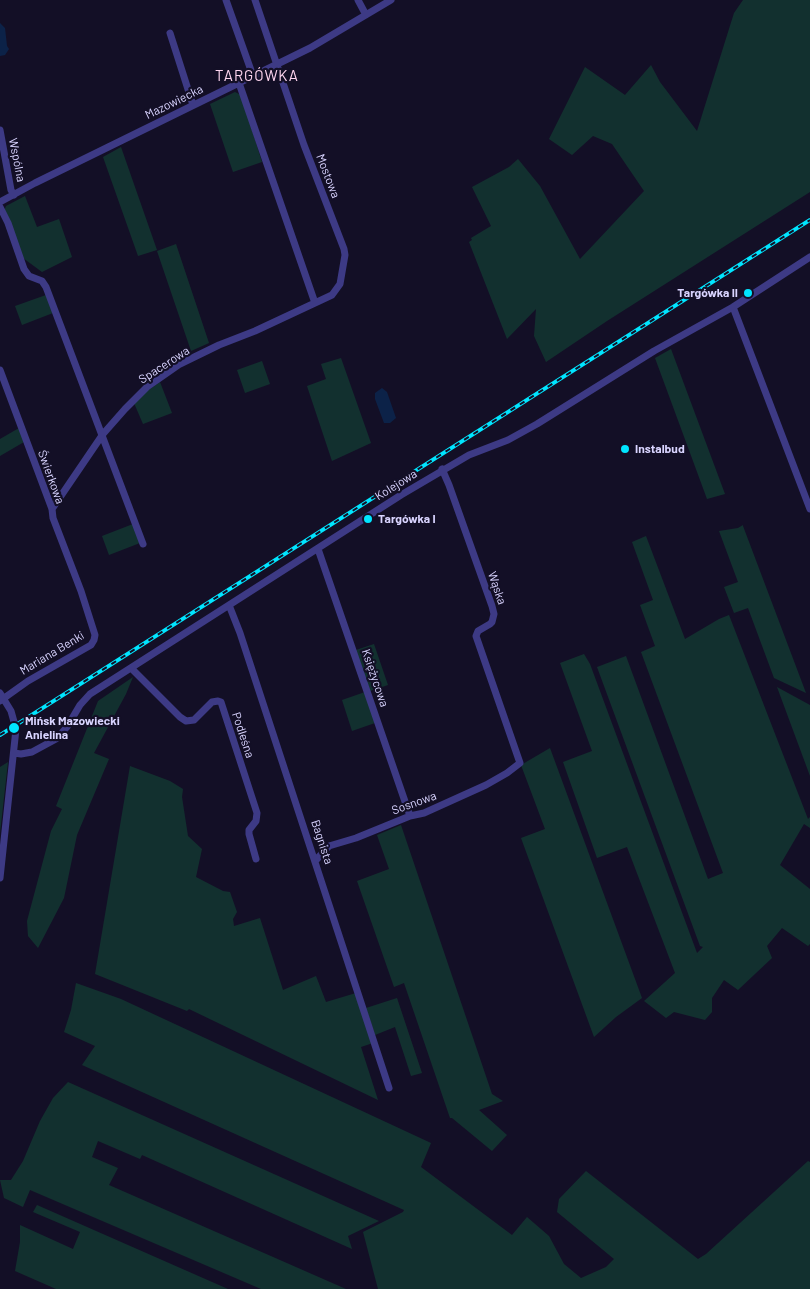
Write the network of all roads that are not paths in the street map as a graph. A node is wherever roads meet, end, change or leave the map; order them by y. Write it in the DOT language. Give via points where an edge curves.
graph roads {
  1 [pos="226,0"];
  2 [pos="255,0"];
  3 [pos="358,0"];
  4 [pos="391,0"];
  5 [pos="366,15"];
  6 [pos="170,33"];
  7 [pos="277,64"];
  8 [pos="253,76"];
  9 [pos="239,83"];
  10 [pos="193,105"];
  11 [pos="0,130"];
  12 [pos="16,193"];
  13 [pos="0,202"];
  14 [pos="0,207"];
  15 [pos="810,257"];
  16 [pos="332,295"];
  17 [pos="315,303"];
  18 [pos="733,307"];
  19 [pos="0,370"];
  20 [pos="102,434"];
  21 [pos="442,469"];
  22 [pos="52,509"];
  23 [pos="810,509"];
  24 [pos="144,544"];
  25 [pos="318,548"];
  26 [pos="81,591"];
  27 [pos="229,606"];
  28 [pos="131,668"];
  29 [pos="1,697"];
  30 [pos="14,752"];
  31 [pos="520,763"];
  32 [pos="410,816"];
  33 [pos="256,859"];
  34 [pos="316,860"];
  35 [pos="0,878"];
  36 [pos="389,1088"];
  1 -- 8 [label="street"];
  2 -- 7 [label="street, Mostowa"];
  3 -- 5 [label="street"];
  4 -- 5 [label="street, Mazowiecka"];
  5 -- 7 [label="street, Mazowiecka"];
  6 -- 10 [label="street"];
  7 -- 8 [label="street, Mazowiecka"];
  7 -- 16 [label="street, Mostowa" via="344,249 340,284"];
  8 -- 9 [label="street, Mazowiecka"];
  9 -- 10 [label="street, Mazowiecka"];
  9 -- 17 [label="street"];
  10 -- 12 [label="street, Mazowiecka"];
  11 -- 12 [label="street, Wspólna" via="11,190"];
  12 -- 13 [label="street, Mazowiecka"];
  14 -- 20 [label="street" via="24,269 46,287"];
  15 -- 18 [label="street, Kolejowa"];
  16 -- 17 [label="street, Spacerowa"];
  17 -- 20 [label="street, Spacerowa" via="180,364 147,387"];
  18 -- 21 [label="street, Kolejowa" via="508,440"];
  18 -- 23 [label="street"];
  19 -- 22 [label="street, Świerkowa"];
  20 -- 22 [label="street, Spacerowa"];
  20 -- 24 [label="street"];
  21 -- 25 [label="street, Kolejowa"];
  21 -- 31 [label="street, Wąska" via="494,614 490,624 476,636"];
  22 -- 26 [label="street, Świerkowa"];
  25 -- 27 [label="street, Kolejowa"];
  25 -- 32 [label="street, Księżycowa"];
  26 -- 29 [label="street, Mariana Benki" via="95,635 94,642"];
  27 -- 28 [label="street, Kolejowa"];
  27 -- 34 [label="street, Bagnista"];
  28 -- 30 [label="street, Kolejowa" via="85,699 56,739 32,752"];
  28 -- 33 [label="street, Podleśna" via="180,717 190,721 212,702 220,702 257,813 256,821 249,830"];
  29 -- 30 [label="street" via="11,711 15,727"];
  30 -- 35 [label="street"];
  31 -- 32 [label="street, Sosnowa" via="486,785 424,813"];
  32 -- 34 [label="street, Sosnowa" via="329,846"];
  34 -- 36 [label="street, Bagnista"];
}
